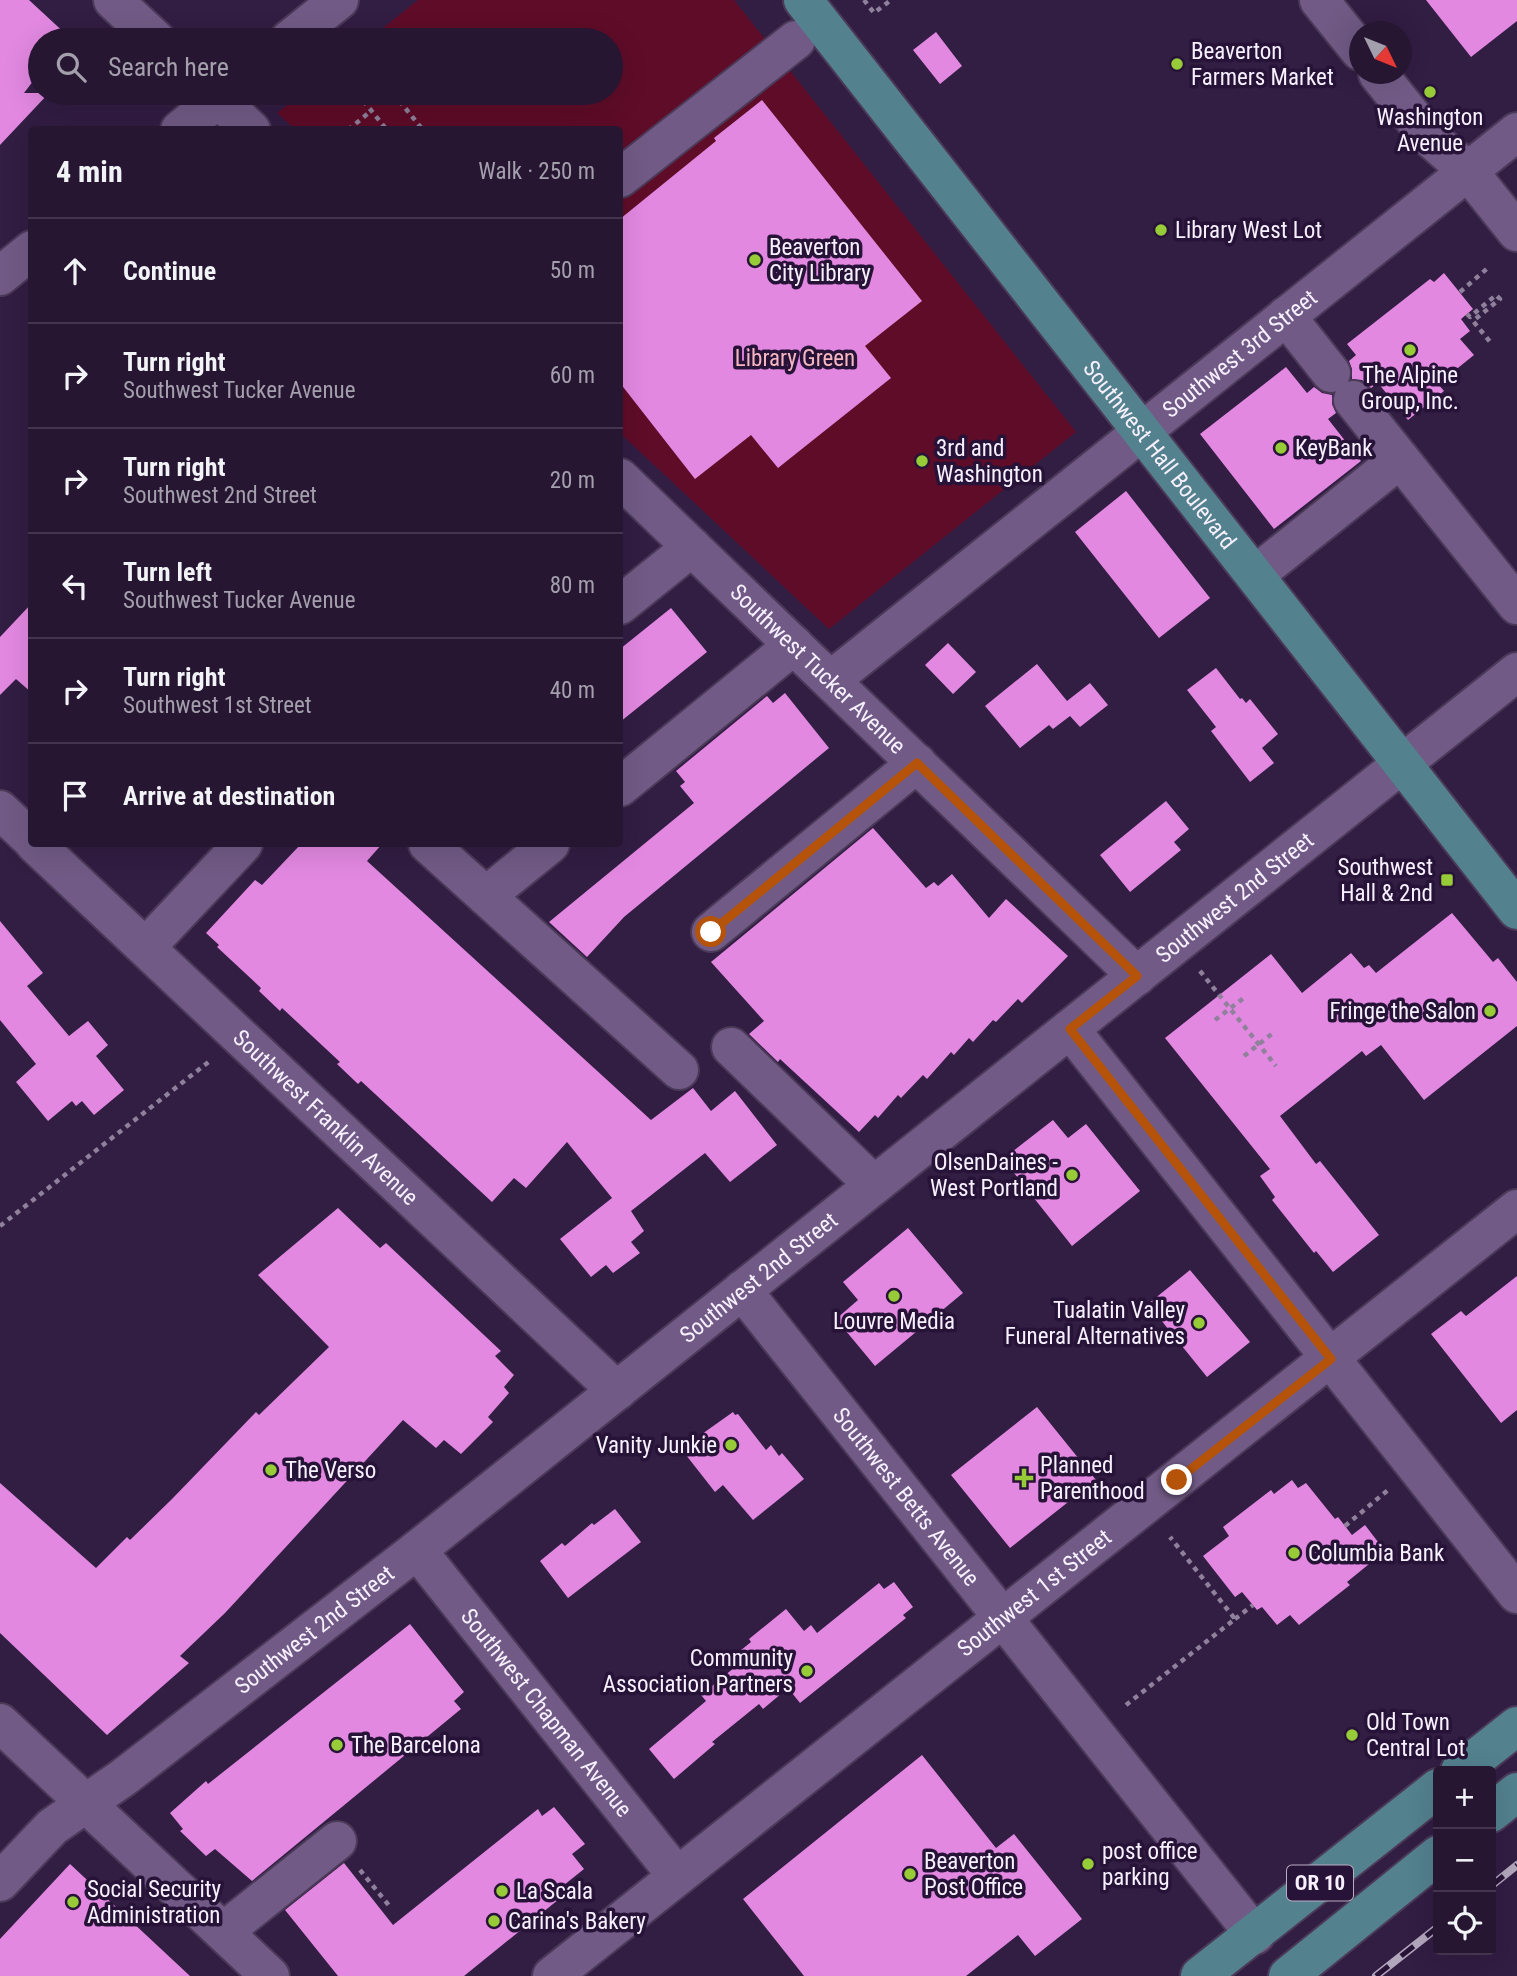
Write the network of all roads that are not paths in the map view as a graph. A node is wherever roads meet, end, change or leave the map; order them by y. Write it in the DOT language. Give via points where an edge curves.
graph roads {
  1 [pos="113,0"];
  2 [pos="339,0"];
  3 [pos="803,0"];
  4 [pos="1318,0"];
  5 [pos="143,28"];
  6 [pos="304,28"];
  7 [pos="1349,38"];
  8 [pos="796,40"];
  9 [pos="1386,84"];
  10 [pos="207,105"];
  11 [pos="227,105"];
  12 [pos="184,126"];
  13 [pos="247,126"];
  14 [pos="1517,132"];
  15 [pos="1468,171"];
  16 [pos="623,176"];
  17 [pos="1517,232"];
  18 [pos="28,253"];
  19 [pos="0,276"];
  20 [pos="1286,316"];
  21 [pos="1141,431"];
  22 [pos="1400,459"];
  23 [pos="623,481"];
  24 [pos="692,547"];
  25 [pos="1255,575"];
  26 [pos="623,603"];
  27 [pos="1517,605"];
  28 [pos="794,645"];
  29 [pos="1517,672"];
  30 [pos="831,680"];
  31 [pos="917,763"];
  32 [pos="1403,764"];
  33 [pos="623,785"];
  34 [pos="0,810"];
  35 [pos="28,837"];
  36 [pos="38,847"];
  37 [pos="240,847"];
  38 [pos="431,847"];
  39 [pos="546,847"];
  40 [pos="486,896"];
  41 [pos="1517,910"];
  42 [pos="711,932"];
  43 [pos="146,947"];
  44 [pos="1137,976"];
  45 [pos="1070,1029"];
  46 [pos="731,1047"];
  47 [pos="679,1070"];
  48 [pos="874,1185"];
  49 [pos="1517,1209"];
  50 [pos="742,1290"];
  51 [pos="1331,1359"];
  52 [pos="617,1391"];
  53 [pos="418,1550"];
  54 [pos="1517,1594"];
  55 [pos="1003,1617"];
  56 [pos="0,1723"];
  57 [pos="1517,1726"];
  58 [pos="1466,1766"];
  59 [pos="1433,1792"];
  60 [pos="1517,1792"];
  61 [pos="87,1805"];
  62 [pos="1496,1809"];
  63 [pos="337,1841"];
  64 [pos="1433,1859"];
  65 [pos="677,1876"];
  66 [pos="0,1882"];
  67 [pos="223,1932"];
  68 [pos="1255,1935"];
  69 [pos="270,1976"];
  70 [pos="552,1976"];
  71 [pos="1200,1976"];
  72 [pos="1287,1976"];
  1 -- 5 [label="street"];
  2 -- 6 [label="street"];
  3 -- 21 [label="main road, Southwest Hall Boulevard"];
  4 -- 7 [label="street"];
  8 -- 16 [label="street"];
  9 -- 15 [label="street" via="1429,136"];
  10 -- 12 [label="street"];
  11 -- 13 [label="street"];
  14 -- 15 [label="street, Southwest 3rd Street"];
  15 -- 17 [label="street"];
  15 -- 20 [label="street, Southwest 3rd Street"];
  18 -- 19 [label="street"];
  20 -- 21 [label="street, Southwest 3rd Street"];
  20 -- 22 [label="street"];
  21 -- 25 [label="main road, Southwest Hall Boulevard"];
  21 -- 30 [label="street, Southwest 3rd Street"];
  22 -- 25 [label="street"];
  22 -- 27 [label="street"];
  23 -- 24 [label="street, Southwest Tucker Avenue"];
  24 -- 26 [label="street"];
  24 -- 28 [label="street, Southwest Tucker Avenue"];
  25 -- 32 [label="main road, Southwest Hall Boulevard"];
  28 -- 30 [label="street, Southwest Tucker Avenue"];
  28 -- 33 [label="street"];
  29 -- 32 [label="street, Southwest 2nd Street"];
  30 -- 31 [label="street, Southwest Tucker Avenue"];
  31 -- 42 [label="street"];
  31 -- 44 [label="street, Southwest Tucker Avenue"];
  32 -- 41 [label="main road, Southwest Hall Boulevard"];
  32 -- 44 [label="street, Southwest 2nd Street"];
  34 -- 35 [label="street, Southwest Franklin Avenue"];
  36 -- 43 [label="street, Southwest Franklin Avenue"];
  37 -- 43 [label="street"];
  38 -- 40 [label="street"];
  39 -- 40 [label="street"];
  40 -- 47 [label="street"];
  43 -- 52 [label="street, Southwest Franklin Avenue"];
  44 -- 45 [label="street, Southwest 2nd Street"];
  45 -- 48 [label="street, Southwest 2nd Street"];
  45 -- 51 [label="street"];
  46 -- 48 [label="street"];
  48 -- 50 [label="street, Southwest 2nd Street"];
  49 -- 51 [label="street, Southwest 1st Street"];
  50 -- 52 [label="street, Southwest 2nd Street"];
  50 -- 55 [label="street, Southwest Betts Avenue"];
  51 -- 54 [label="street"];
  51 -- 55 [label="street, Southwest 1st Street"];
  52 -- 53 [label="street, Southwest 2nd Street"];
  53 -- 61 [label="street, Southwest 2nd Street"];
  53 -- 65 [label="street, Southwest Chapman Avenue"];
  55 -- 65 [label="street, Southwest 1st Street"];
  55 -- 68 [label="street, Southwest Betts Avenue"];
  56 -- 61 [label="street"];
  57 -- 58 [label="main road"];
  59 -- 68 [label="main road, OR 10"];
  60 -- 62 [label="main road"];
  61 -- 66 [label="street, Southwest 2nd Street" via="46,1832"];
  61 -- 67 [label="street"];
  63 -- 67 [label="street"];
  64 -- 72 [label="main road, OR 10"];
  65 -- 70 [label="street, Southwest 1st Street"];
  67 -- 69 [label="street"];
  68 -- 71 [label="main road, OR 10"];
}
